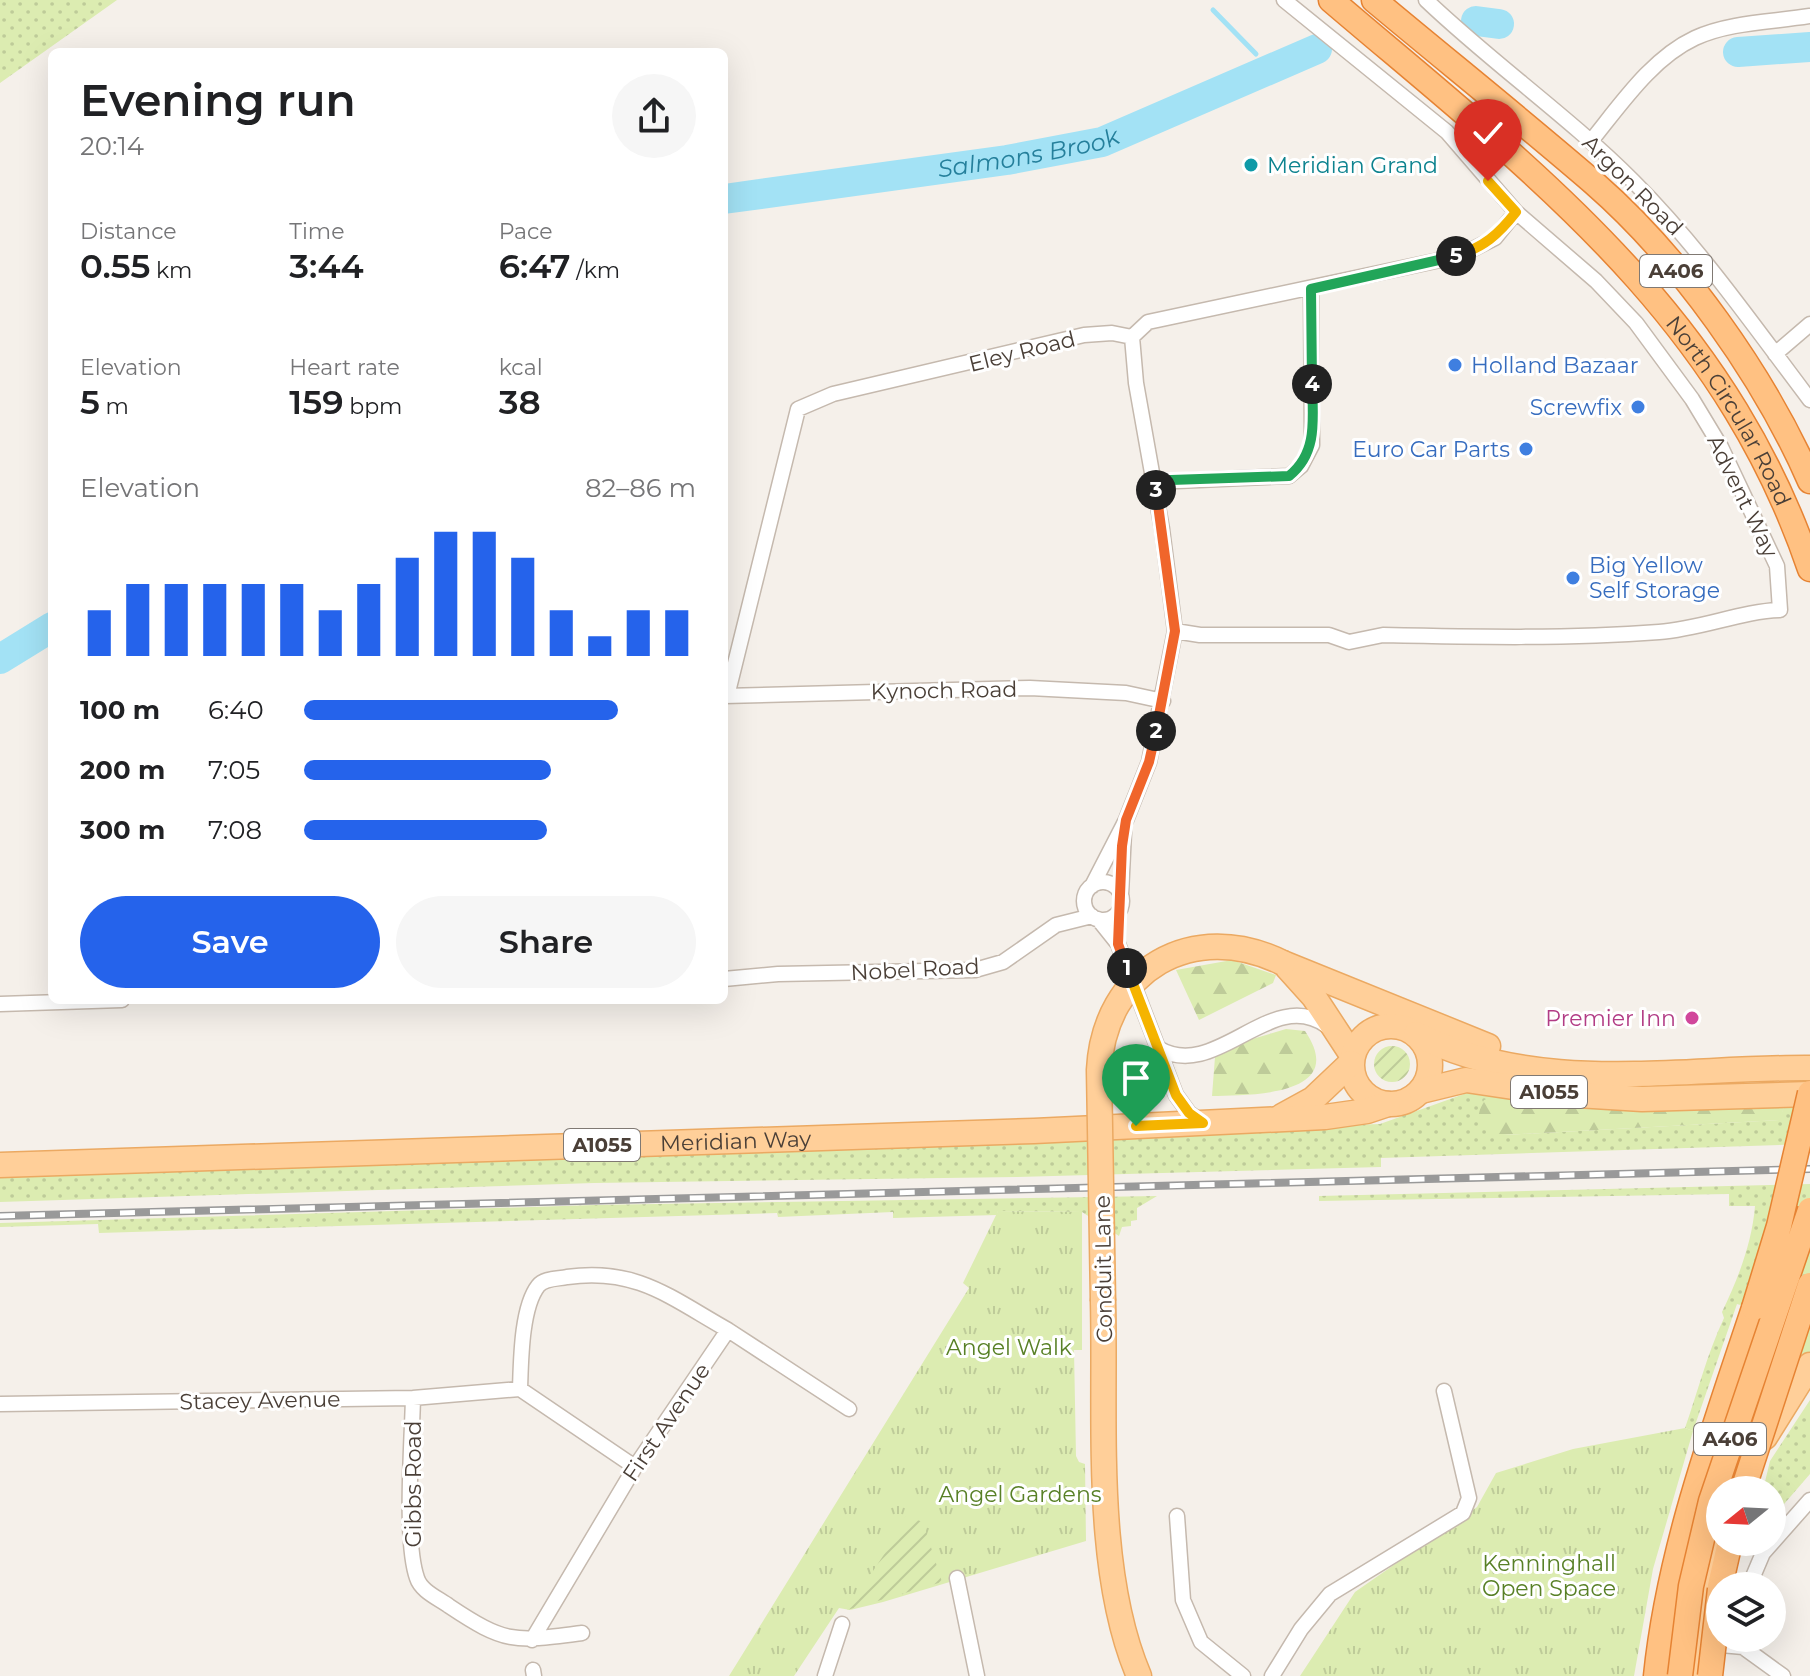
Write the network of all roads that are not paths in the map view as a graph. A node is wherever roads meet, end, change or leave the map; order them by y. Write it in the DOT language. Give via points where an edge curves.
graph roads {
  1 [pos="1284,0"];
  2 [pos="1331,0"];
  3 [pos="1374,0"];
  4 [pos="1426,0"];
  5 [pos="1810,16"];
  6 [pos="1591,141"];
  7 [pos="1516,212"];
  8 [pos="1311,289"];
  9 [pos="1810,324"];
  10 [pos="1132,337"];
  11 [pos="1775,354"];
  12 [pos="1810,400"];
  13 [pos="1810,481"];
  14 [pos="1154,482"];
  15 [pos="1810,569"];
  16 [pos="1175,631"];
  17 [pos="728,684"];
  18 [pos="728,696"];
  19 [pos="1163,701"];
  20 [pos="1126,820"];
  21 [pos="1092,886"];
  22 [pos="1121,899"];
  23 [pos="1095,918"];
  24 [pos="1118,944"];
  25 [pos="1283,963"];
  26 [pos="1310,972"];
  27 [pos="728,979"];
  28 [pos="48,1002"];
  29 [pos="0,1004"];
  30 [pos="1405,1030"];
  31 [pos="1158,1048"];
  32 [pos="1349,1052"];
  33 [pos="1543,1068"];
  34 [pos="1810,1068"];
  35 [pos="1421,1091"];
  36 [pos="1810,1094"];
  37 [pos="1388,1104"];
  38 [pos="1280,1117"];
  39 [pos="1203,1123"];
  40 [pos="0,1165"];
  41 [pos="1810,1210"];
  42 [pos="1810,1285"];
  43 [pos="728,1330"];
  44 [pos="1810,1365"];
  45 [pos="520,1389"];
  46 [pos="1444,1391"];
  47 [pos="413,1398"];
  48 [pos="0,1404"];
  49 [pos="849,1409"];
  50 [pos="635,1467"];
  51 [pos="1742,1476"];
  52 [pos="1748,1476"];
  53 [pos="1810,1500"];
  54 [pos="1177,1516"];
  55 [pos="1716,1556"];
  56 [pos="1755,1572"];
  57 [pos="957,1578"];
  58 [pos="842,1624"];
  59 [pos="582,1633"];
  60 [pos="532,1640"];
  61 [pos="1695,1644"];
  62 [pos="1706,1644"];
  63 [pos="1713,1652"];
  64 [pos="1755,1652"];
  65 [pos="825,1676"];
  66 [pos="977,1676"];
  67 [pos="1139,1676"];
  68 [pos="1243,1676"];
  69 [pos="1272,1676"];
  70 [pos="1656,1676"];
  71 [pos="1662,1676"];
  72 [pos="1680,1676"];
  73 [pos="1691,1676"];
  74 [pos="1710,1676"];
  75 [pos="1783,1676"];
  1 -- 7 [label="street, Advent Way" via="1447,132"];
  2 -- 15 [label="highway, North Circular Road / A406" via="1581,216 1637,275 1698,353 1759,453"];
  3 -- 13 [label="highway, North Circular Road / A406" via="1595,184 1674,268 1768,400"];
  4 -- 6 [label="street, Argon Road"];
  5 -- 6 [label="street" via="1695,38 1632,88"];
  6 -- 11 [label="street, Argon Road" via="1704,259"];
  7 -- 8 [label="street" via="1483,247"];
  7 -- 16 [label="street, Advent Way" via="1616,300 1692,399 1773,556 1780,610 1657,632 1383,635 1349,642 1329,635"];
  8 -- 10 [label="street" via="1148,322"];
  8 -- 14 [label="street" via="1312,445 1301,466 1289,476"];
  9 -- 11 [label="street"];
  10 -- 14 [label="street"];
  10 -- 17 [label="street, Eley Road" via="1084,335 833,394 798,409"];
  11 -- 12 [label="street, Argon Road"];
  14 -- 16 [label="street"];
  16 -- 19 [label="street"];
  18 -- 19 [label="street, Kynoch Road" via="1030,688 1126,693"];
  19 -- 20 [label="street" via="1149,762"];
  20 -- 21 [label="street"];
  20 -- 22 [label="street"];
  21 -- 22 [label="street" via="1106,882"];
  21 -- 23 [label="street" via="1085,906"];
  22 -- 23 [label="street, Nobel Road" via="1116,915"];
  22 -- 24 [label="street"];
  23 -- 24 [label="street"];
  23 -- 27 [label="street, Nobel Road" via="1056,925 1003,962 975,970"];
  24 -- 31 [label="street"];
  25 -- 26 [label="main road, Conduit Lane / A1055"];
  25 -- 32 [label="main road, Conduit Lane / A1055" via="1314,997"];
  25 -- 67 [label="main road, Conduit Lane / A1055, bridge" via="1230,946 1185,951 1142,972 1112,1011 1101,1043 1110,1549 1117,1605"];
  26 -- 30 [label="main road, Conduit Lane / A1055" via="1360,1014"];
  26 -- 33 [label="main road, A1055"];
  28 -- 29 [label="street"];
  30 -- 32 [label="main road" via="1367,1033"];
  30 -- 33 [label="main road, A1055" via="1483,1062"];
  30 -- 35 [label="main road" via="1424,1044 1430,1067"];
  31 -- 32 [label="street" via="1172,1057 1211,1051 1291,1015 1318,1020"];
  31 -- 39 [label="street" via="1176,1095"];
  32 -- 37 [label="main road" via="1353,1075 1366,1095"];
  32 -- 38 [label="main road, Meridian Way / A1055" via="1313,1099"];
  33 -- 34 [label="main road, A1055" via="1648,1076"];
  35 -- 36 [label="main road, A1055" via="1466,1080 1628,1098"];
  35 -- 37 [label="main road"];
  36 -- 70 [label="highway, bridge" via="1779,1226 1691,1501 1661,1626"];
  37 -- 38 [label="main road, Meridian Way / A1055" via="1325,1117"];
  38 -- 39 [label="main road, Meridian Way / A1055"];
  39 -- 40 [label="main road, Meridian Way / A1055"];
  41 -- 72 [label="highway, A406, bridge" via="1711,1501 1691,1586"];
  42 -- 52 [label="highway, A406, bridge"];
  43 -- 45 [label="street" via="640,1280 589,1274 543,1281 536,1288 522,1342"];
  43 -- 49 [label="street"];
  43 -- 50 [label="street, First Avenue"];
  44 -- 51 [label="main road, A406"];
  45 -- 47 [label="street, Stacey Avenue"];
  45 -- 50 [label="street"];
  46 -- 69 [label="street" via="1469,1498 1463,1513 1330,1594"];
  47 -- 48 [label="street, Stacey Avenue"];
  47 -- 60 [label="street, Gibbs Road" via="412,1545 417,1580 489,1633"];
  50 -- 60 [label="street, First Avenue"];
  53 -- 56 [label="street" via="1763,1553"];
  54 -- 68 [label="street" via="1183,1600 1201,1642"];
  55 -- 61 [label="main road"];
  57 -- 66 [label="street"];
  58 -- 65 [label="street"];
  59 -- 60 [label="street"];
  61 -- 62 [label="street"];
  61 -- 71 [label="street" via="1671,1659"];
  61 -- 73 [label="main road"];
  63 -- 74 [label="highway, bridge"];
  64 -- 75 [label="street"];
}
